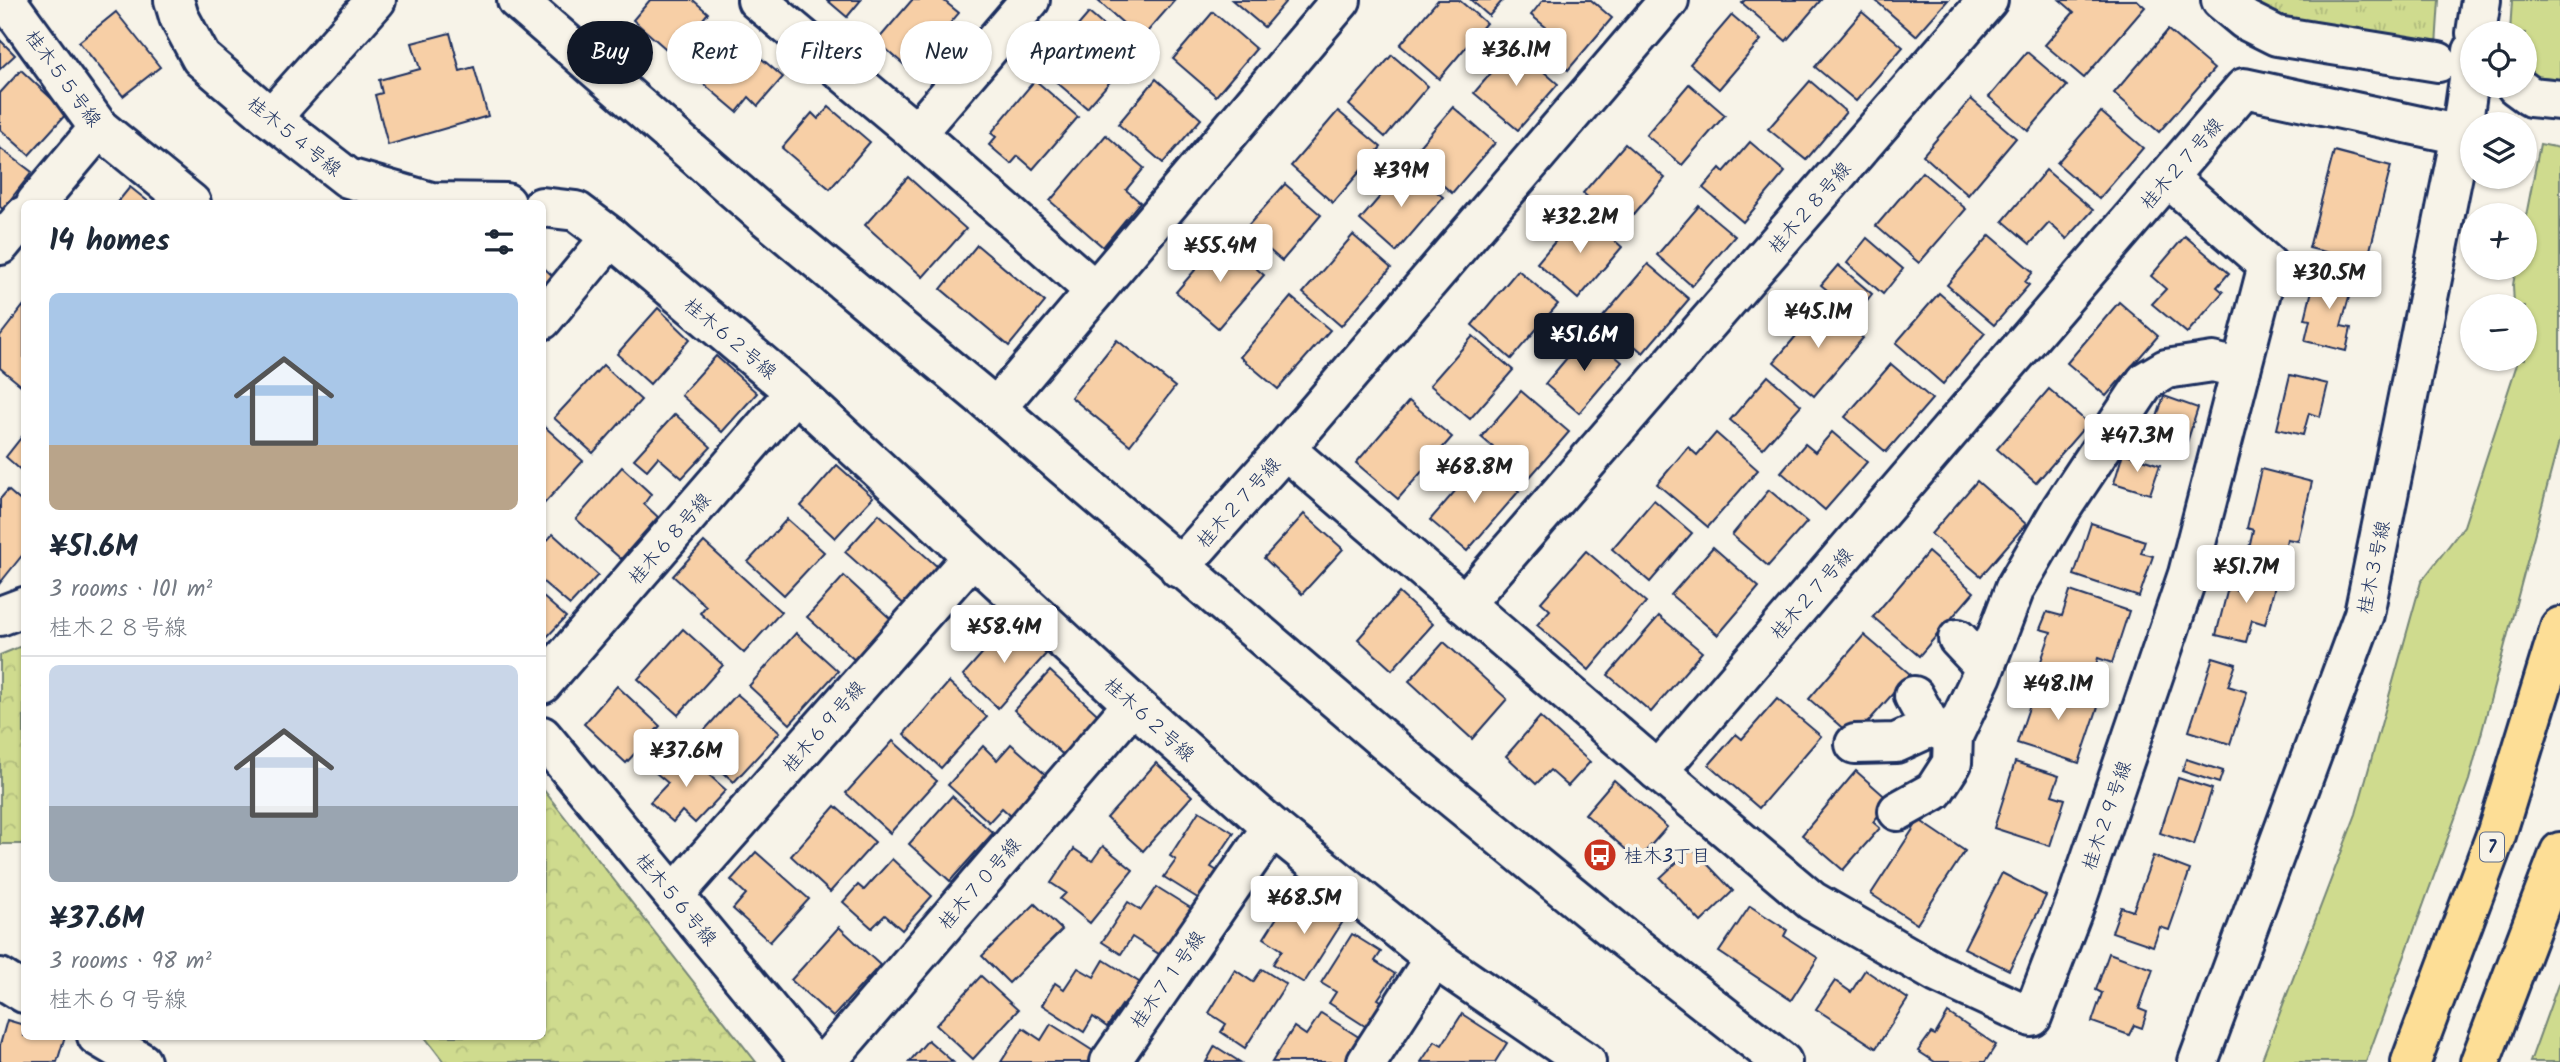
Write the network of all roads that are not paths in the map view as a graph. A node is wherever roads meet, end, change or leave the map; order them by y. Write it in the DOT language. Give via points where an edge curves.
graph roads {
  1 [pos="6,0"];
  2 [pos="174,0"];
  3 [pos="376,0"];
  4 [pos="517,0"];
  5 [pos="757,0"];
  6 [pos="1030,0"];
  7 [pos="1341,0"];
  8 [pos="1669,0"];
  9 [pos="1988,0"];
  10 [pos="2221,0"];
  11 [pos="2481,0"];
  12 [pos="2478,21"];
  13 [pos="2456,57"];
  14 [pos="2537,98"];
  15 [pos="2560,100"];
  16 [pos="271,118"];
  17 [pos="2460,119"];
  18 [pos="99,128"];
  19 [pos="916,133"];
  20 [pos="2460,135"];
  21 [pos="2460,140"];
  22 [pos="2168,178"];
  23 [pos="39,200"];
  24 [pos="187,200"];
  25 [pos="424,200"];
  26 [pos="546,207"];
  27 [pos="21,220"];
  28 [pos="611,237"];
  29 [pos="0,245"];
  30 [pos="1094,290"];
  31 [pos="546,315"];
  32 [pos="2241,369"];
  33 [pos="795,392"];
  34 [pos="996,408"];
  35 [pos="1285,449"];
  36 [pos="972,557"];
  37 [pos="1179,568"];
  38 [pos="1464,604"];
  39 [pos="21,608"];
  40 [pos="0,616"];
  41 [pos="2560,627"];
  42 [pos="546,679"];
  43 [pos="1133,704"];
  44 [pos="1957,729"];
  45 [pos="546,741"];
  46 [pos="1855,744"];
  47 [pos="1658,771"];
  48 [pos="1898,811"];
  49 [pos="1272,827"];
  50 [pos="2560,852"];
  51 [pos="674,895"];
  52 [pos="1434,958"];
  53 [pos="0,978"];
  54 [pos="21,991"];
  55 [pos="104,1040"];
  56 [pos="141,1062"];
  57 [pos="812,1062"];
  58 [pos="826,1062"];
  59 [pos="1110,1062"];
  60 [pos="1367,1062"];
  61 [pos="1586,1062"];
  62 [pos="1782,1062"];
  63 [pos="2198,1062"];
  64 [pos="2411,1062"];
  65 [pos="2480,1062"];
  1 -- 18 [label="street, 桂木５５号線"];
  2 -- 16 [label="street, 桂木５４号線" via="201,58"];
  3 -- 16 [label="street"];
  4 -- 34 [label="street" via="767,218"];
  5 -- 19 [label="street"];
  6 -- 19 [label="street"];
  7 -- 30 [label="street"];
  8 -- 35 [label="street"];
  9 -- 38 [label="street, 桂木２８号線"];
  10 -- 13 [label="street" via="2245,20 2277,36"];
  11 -- 12 [label="street"];
  13 -- 17 [label="street, 桂木３号線"];
  14 -- 15 [label="street"];
  16 -- 25 [label="street, 桂木５４号線" via="348,178"];
  18 -- 23 [label="street"];
  18 -- 24 [label="street, 桂木５５号線"];
  19 -- 30 [label="street"];
  20 -- 22 [label="street, 桂木２７号線" via="2244,88"];
  21 -- 63 [label="street, 桂木３号線" via="2364,614"];
  22 -- 32 [label="street, 桂木２９号線" via="2269,265"];
  22 -- 47 [label="street, 桂木２７号線"];
  26 -- 28 [label="street" via="576,211"];
  27 -- 29 [label="street"];
  28 -- 31 [label="street"];
  28 -- 33 [label="street, 桂木６２号線"];
  30 -- 34 [label="street"];
  32 -- 44 [label="street" via="2173,359 2146,381 2048,508 2002,578 1972,651"];
  32 -- 47 [label="street, 桂木２９号線" via="2188,575 2032,1017 1937,973 1812,901"];
  33 -- 36 [label="street, 桂木６２号線"];
  33 -- 42 [label="street, 桂木６８号線"];
  34 -- 37 [label="street"];
  35 -- 37 [label="street, 桂木２７号線"];
  35 -- 38 [label="street, 桂木２７号線"];
  36 -- 43 [label="street, 桂木６２号線"];
  36 -- 51 [label="street, 桂木６９号線"];
  37 -- 62 [label="street" via="1415,767"];
  38 -- 47 [label="street, 桂木２７号線"];
  39 -- 40 [label="street"];
  41 -- 64 [label="highway, 7" via="2496,835"];
  43 -- 49 [label="street, 桂木６２号線"];
  43 -- 58 [label="street, 桂木７０号線"];
  44 -- 46 [label="street" via="1896,743"];
  44 -- 48 [label="street" via="1952,763 1934,792"];
  45 -- 51 [label="street, 桂木５６号線"];
  49 -- 52 [label="street, 桂木６２号線"];
  49 -- 59 [label="street, 桂木７１号線"];
  50 -- 65 [label="highway"];
  51 -- 57 [label="street, 桂木５６号線"];
  52 -- 60 [label="street"];
  52 -- 61 [label="street, 桂木６２号線"];
  53 -- 54 [label="street"];
  55 -- 56 [label="street"];
}
